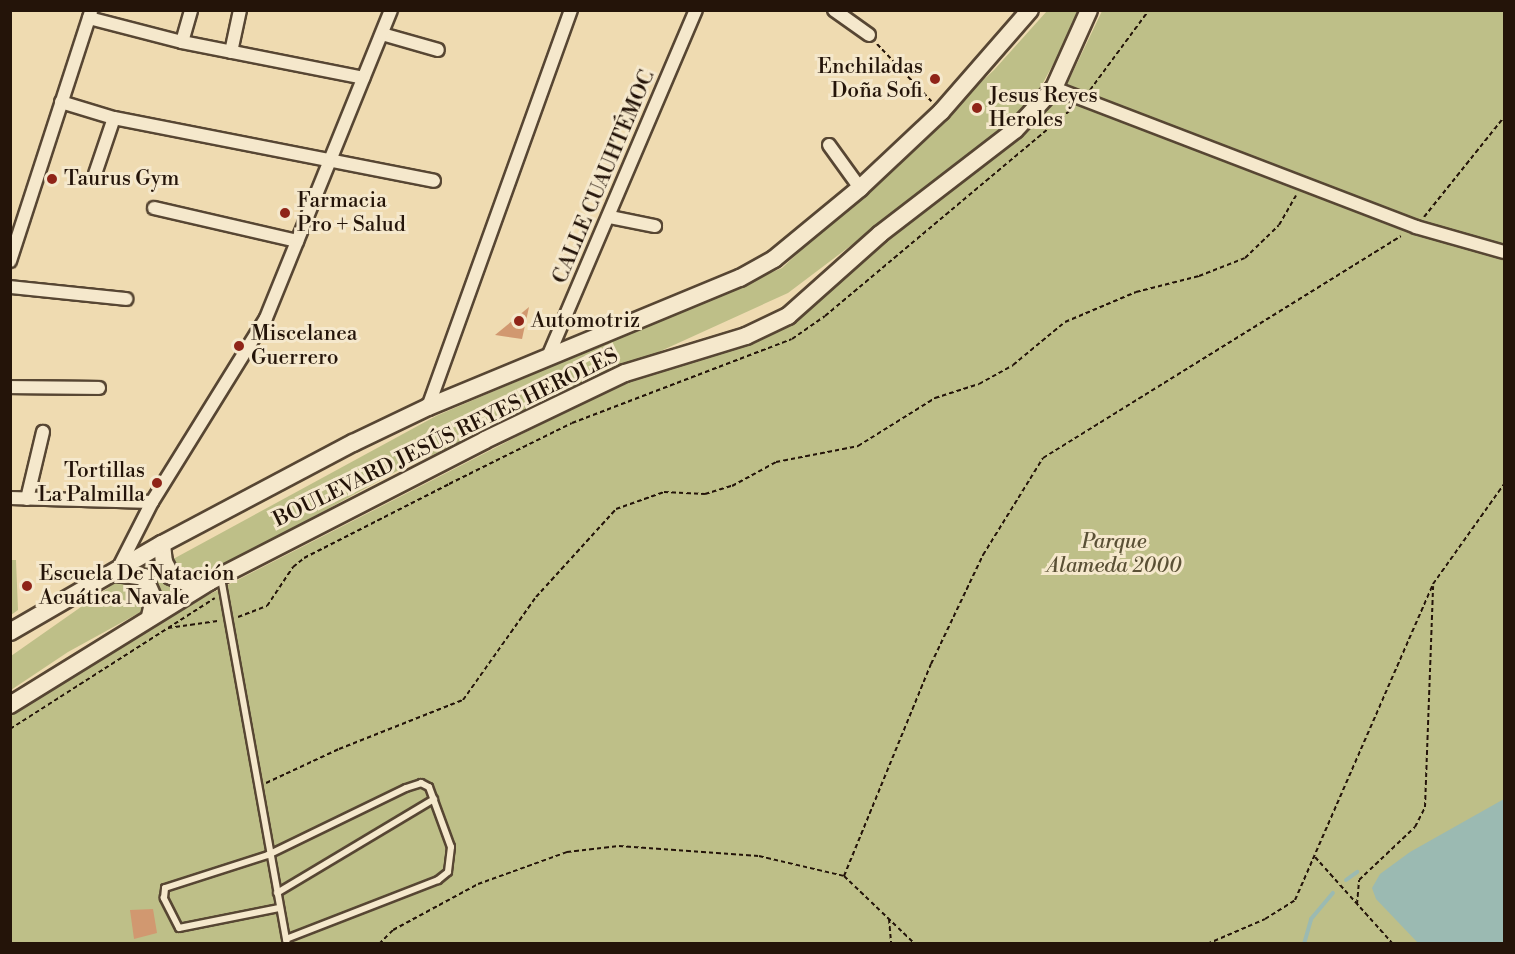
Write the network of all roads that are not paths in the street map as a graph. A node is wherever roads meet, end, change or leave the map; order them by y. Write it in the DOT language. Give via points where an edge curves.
graph roads {
  1 [pos="191,10"];
  2 [pos="240,10"];
  3 [pos="391,10"];
  4 [pos="571,10"];
  5 [pos="696,10"];
  6 [pos="834,10"];
  7 [pos="1030,10"];
  8 [pos="1089,10"];
  9 [pos="90,14"];
  10 [pos="382,34"];
  11 [pos="869,35"];
  12 [pos="182,42"];
  13 [pos="438,50"];
  14 [pos="231,52"];
  15 [pos="363,78"];
  16 [pos="1054,88"];
  17 [pos="61,102"];
  18 [pos="114,118"];
  19 [pos="829,145"];
  20 [pos="330,162"];
  21 [pos="95,174"];
  22 [pos="434,181"];
  23 [pos="860,189"];
  24 [pos="154,208"];
  25 [pos="610,217"];
  26 [pos="655,226"];
  27 [pos="297,241"];
  28 [pos="1504,252"];
  29 [pos="10,261"];
  30 [pos="10,287"];
  31 [pos="126,299"];
  32 [pos="547,359"];
  33 [pos="10,387"];
  34 [pos="99,388"];
  35 [pos="428,406"];
  36 [pos="43,432"];
  37 [pos="10,498"];
  38 [pos="27,499"];
  39 [pos="152,502"];
  40 [pos="162,544"];
  41 [pos="116,573"];
  42 [pos="215,579"];
  43 [pos="150,617"];
  44 [pos="10,632"];
  45 [pos="10,705"];
  46 [pos="434,799"];
  47 [pos="268,855"];
  48 [pos="277,893"];
  49 [pos="279,908"];
  50 [pos="287,941"];
  1 -- 12 [label="street"];
  2 -- 14 [label="street"];
  3 -- 10 [label="street"];
  4 -- 35 [label="street"];
  5 -- 25 [label="street, CALLE CUAUHTÉMOC"];
  6 -- 11 [label="street"];
  7 -- 23 [label="main road, BOULEVARD JESÚS REYES HEROLES" via="941,112"];
  8 -- 16 [label="main road, BOULEVARD JESÚS REYES HEROLES"];
  9 -- 12 [label="street"];
  9 -- 17 [label="street"];
  10 -- 13 [label="street"];
  10 -- 15 [label="street"];
  12 -- 14 [label="street"];
  14 -- 15 [label="street"];
  15 -- 20 [label="street"];
  16 -- 28 [label="street" via="1081,102 1416,227"];
  16 -- 42 [label="main road, BOULEVARD JESÚS REYES HEROLES" via="1006,138 907,212 817,293 777,323 625,372"];
  17 -- 18 [label="street"];
  17 -- 29 [label="street"];
  18 -- 20 [label="street"];
  18 -- 21 [label="street"];
  19 -- 23 [label="street"];
  20 -- 22 [label="street"];
  20 -- 27 [label="street"];
  23 -- 32 [label="main road, BOULEVARD JESÚS REYES HEROLES" via="805,236 740,278"];
  24 -- 27 [label="street"];
  25 -- 26 [label="street"];
  25 -- 32 [label="street, CALLE CUAUHTÉMOC"];
  27 -- 39 [label="street" via="252,346"];
  30 -- 31 [label="street"];
  32 -- 35 [label="main road, BOULEVARD JESÚS REYES HEROLES"];
  33 -- 34 [label="street"];
  35 -- 40 [label="main road, BOULEVARD JESÚS REYES HEROLES"];
  36 -- 38 [label="street"];
  37 -- 38 [label="street"];
  38 -- 39 [label="street"];
  39 -- 41 [label="street"];
  40 -- 41 [label="main road, BOULEVARD JESÚS REYES HEROLES"];
  40 -- 42 [label="main road" via="171,576 183,581"];
  41 -- 43 [label="main road" via="144,577 154,599"];
  41 -- 44 [label="main road, BOULEVARD JESÚS REYES HEROLES"];
  42 -- 43 [label="main road, BOULEVARD JESÚS REYES HEROLES"];
  42 -- 47 [label="lane" via="223,594 228,620"];
  43 -- 45 [label="main road, BOULEVARD JESÚS REYES HEROLES"];
  46 -- 47 [label="lane" via="429,787 422,783 406,788"];
  46 -- 48 [label="lane"];
  46 -- 50 [label="lane" via="451,847 448,872 438,880"];
  47 -- 48 [label="lane"];
  47 -- 49 [label="lane" via="169,884 164,898 179,928"];
  48 -- 49 [label="lane"];
  49 -- 50 [label="lane"];
}
